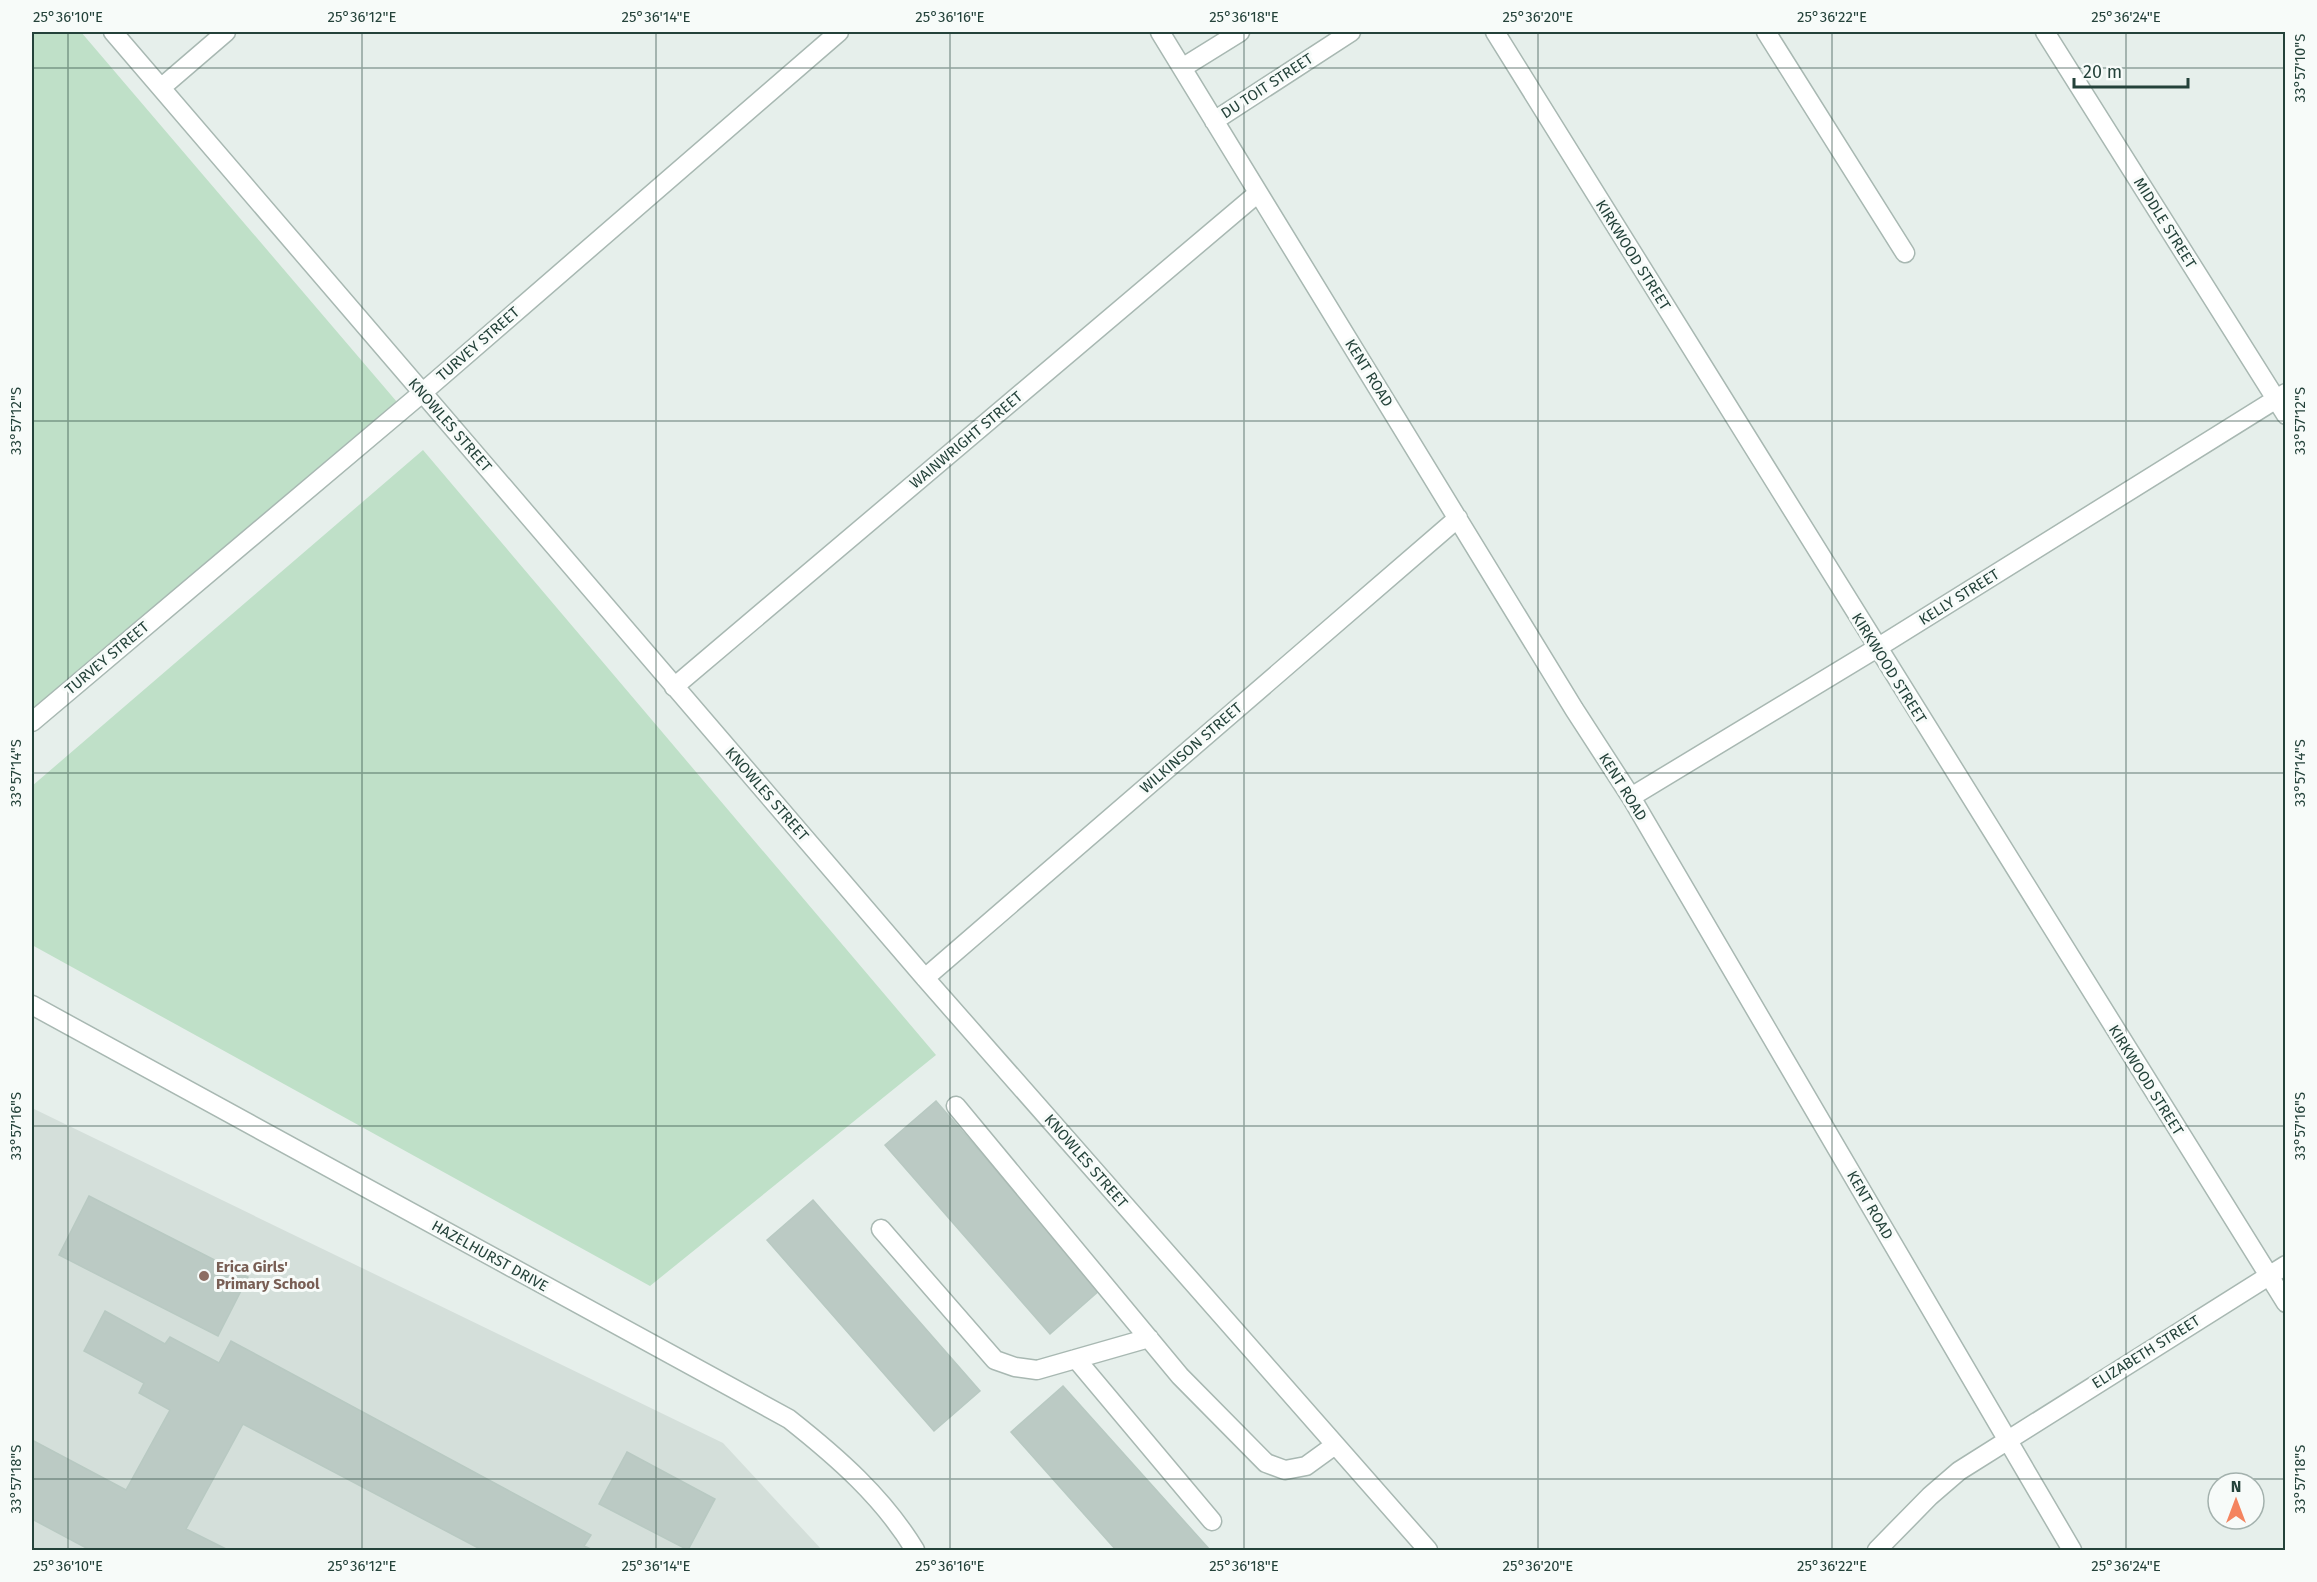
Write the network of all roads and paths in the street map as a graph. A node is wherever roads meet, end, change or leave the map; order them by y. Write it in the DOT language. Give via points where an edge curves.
graph roads {
  1 [pos="113,32"];
  2 [pos="226,32"];
  3 [pos="839,32"];
  4 [pos="1160,32"];
  5 [pos="1240,32"];
  6 [pos="1351,32"];
  7 [pos="1495,32"];
  8 [pos="1766,32"];
  9 [pos="2045,32"];
  10 [pos="1182,68"];
  11 [pos="162,87"];
  12 [pos="1214,121"];
  13 [pos="1258,193"];
  14 [pos="1905,253"];
  15 [pos="423,393"];
  16 [pos="2280,396"];
  17 [pos="2286,415"];
  18 [pos="1458,518"];
  19 [pos="1877,648"];
  20 [pos="674,687"];
  21 [pos="32,722"];
  22 [pos="1631,797"];
  23 [pos="925,978"];
  24 [pos="32,1005"];
  25 [pos="956,1106"];
  26 [pos="881,1229"];
  27 [pos="2286,1265"];
  28 [pos="2268,1276"];
  29 [pos="2286,1303"];
  30 [pos="1149,1338"];
  31 [pos="1076,1359"];
  32 [pos="2007,1439"];
  33 [pos="1335,1445"];
  34 [pos="1212,1521"];
  35 [pos="915,1551"];
  36 [pos="1428,1551"];
  37 [pos="1877,1551"];
  38 [pos="2072,1551"];
  1 -- 11 [label="street, KNOWLES STREET"];
  2 -- 11 [label="street"];
  3 -- 15 [label="street, TURVEY STREET"];
  4 -- 10 [label="street, KENT ROAD"];
  5 -- 10 [label="street"];
  6 -- 12 [label="street, DU TOIT STREET"];
  7 -- 19 [label="street, KIRKWOOD STREET"];
  8 -- 14 [label="street"];
  9 -- 16 [label="street, MIDDLE STREET"];
  10 -- 12 [label="street, KENT ROAD"];
  11 -- 15 [label="street, KNOWLES STREET"];
  12 -- 13 [label="street, KENT ROAD"];
  13 -- 18 [label="street, KENT ROAD"];
  13 -- 20 [label="street, WAINWRIGHT STREET"];
  15 -- 20 [label="street, KNOWLES STREET"];
  15 -- 21 [label="street, TURVEY STREET"];
  16 -- 17 [label="street, MIDDLE STREET"];
  16 -- 19 [label="street, KELLY STREET"];
  18 -- 22 [label="street, KENT ROAD"];
  18 -- 23 [label="street, WILKINSON STREET"];
  19 -- 22 [label="street, KELLY STREET"];
  19 -- 28 [label="street, KIRKWOOD STREET"];
  20 -- 23 [label="street, KNOWLES STREET"];
  22 -- 32 [label="street, KENT ROAD"];
  23 -- 33 [label="street, KNOWLES STREET"];
  24 -- 35 [label="street, HAZELHURST DRIVE" via="789,1419 842,1461 882,1505"];
  25 -- 30 [label="street"];
  26 -- 31 [label="street" via="995,1360 1038,1370"];
  27 -- 28 [label="street, ELIZABETH STREET"];
  28 -- 29 [label="street, KIRKWOOD STREET"];
  28 -- 32 [label="street, ELIZABETH STREET"];
  30 -- 31 [label="street"];
  30 -- 33 [label="street" via="1180,1376 1266,1463 1285,1470 1306,1466"];
  31 -- 34 [label="street"];
  32 -- 37 [label="street, ELIZABETH STREET" via="1959,1471"];
  32 -- 38 [label="street, KENT ROAD"];
  33 -- 36 [label="street, KNOWLES STREET"];
}
